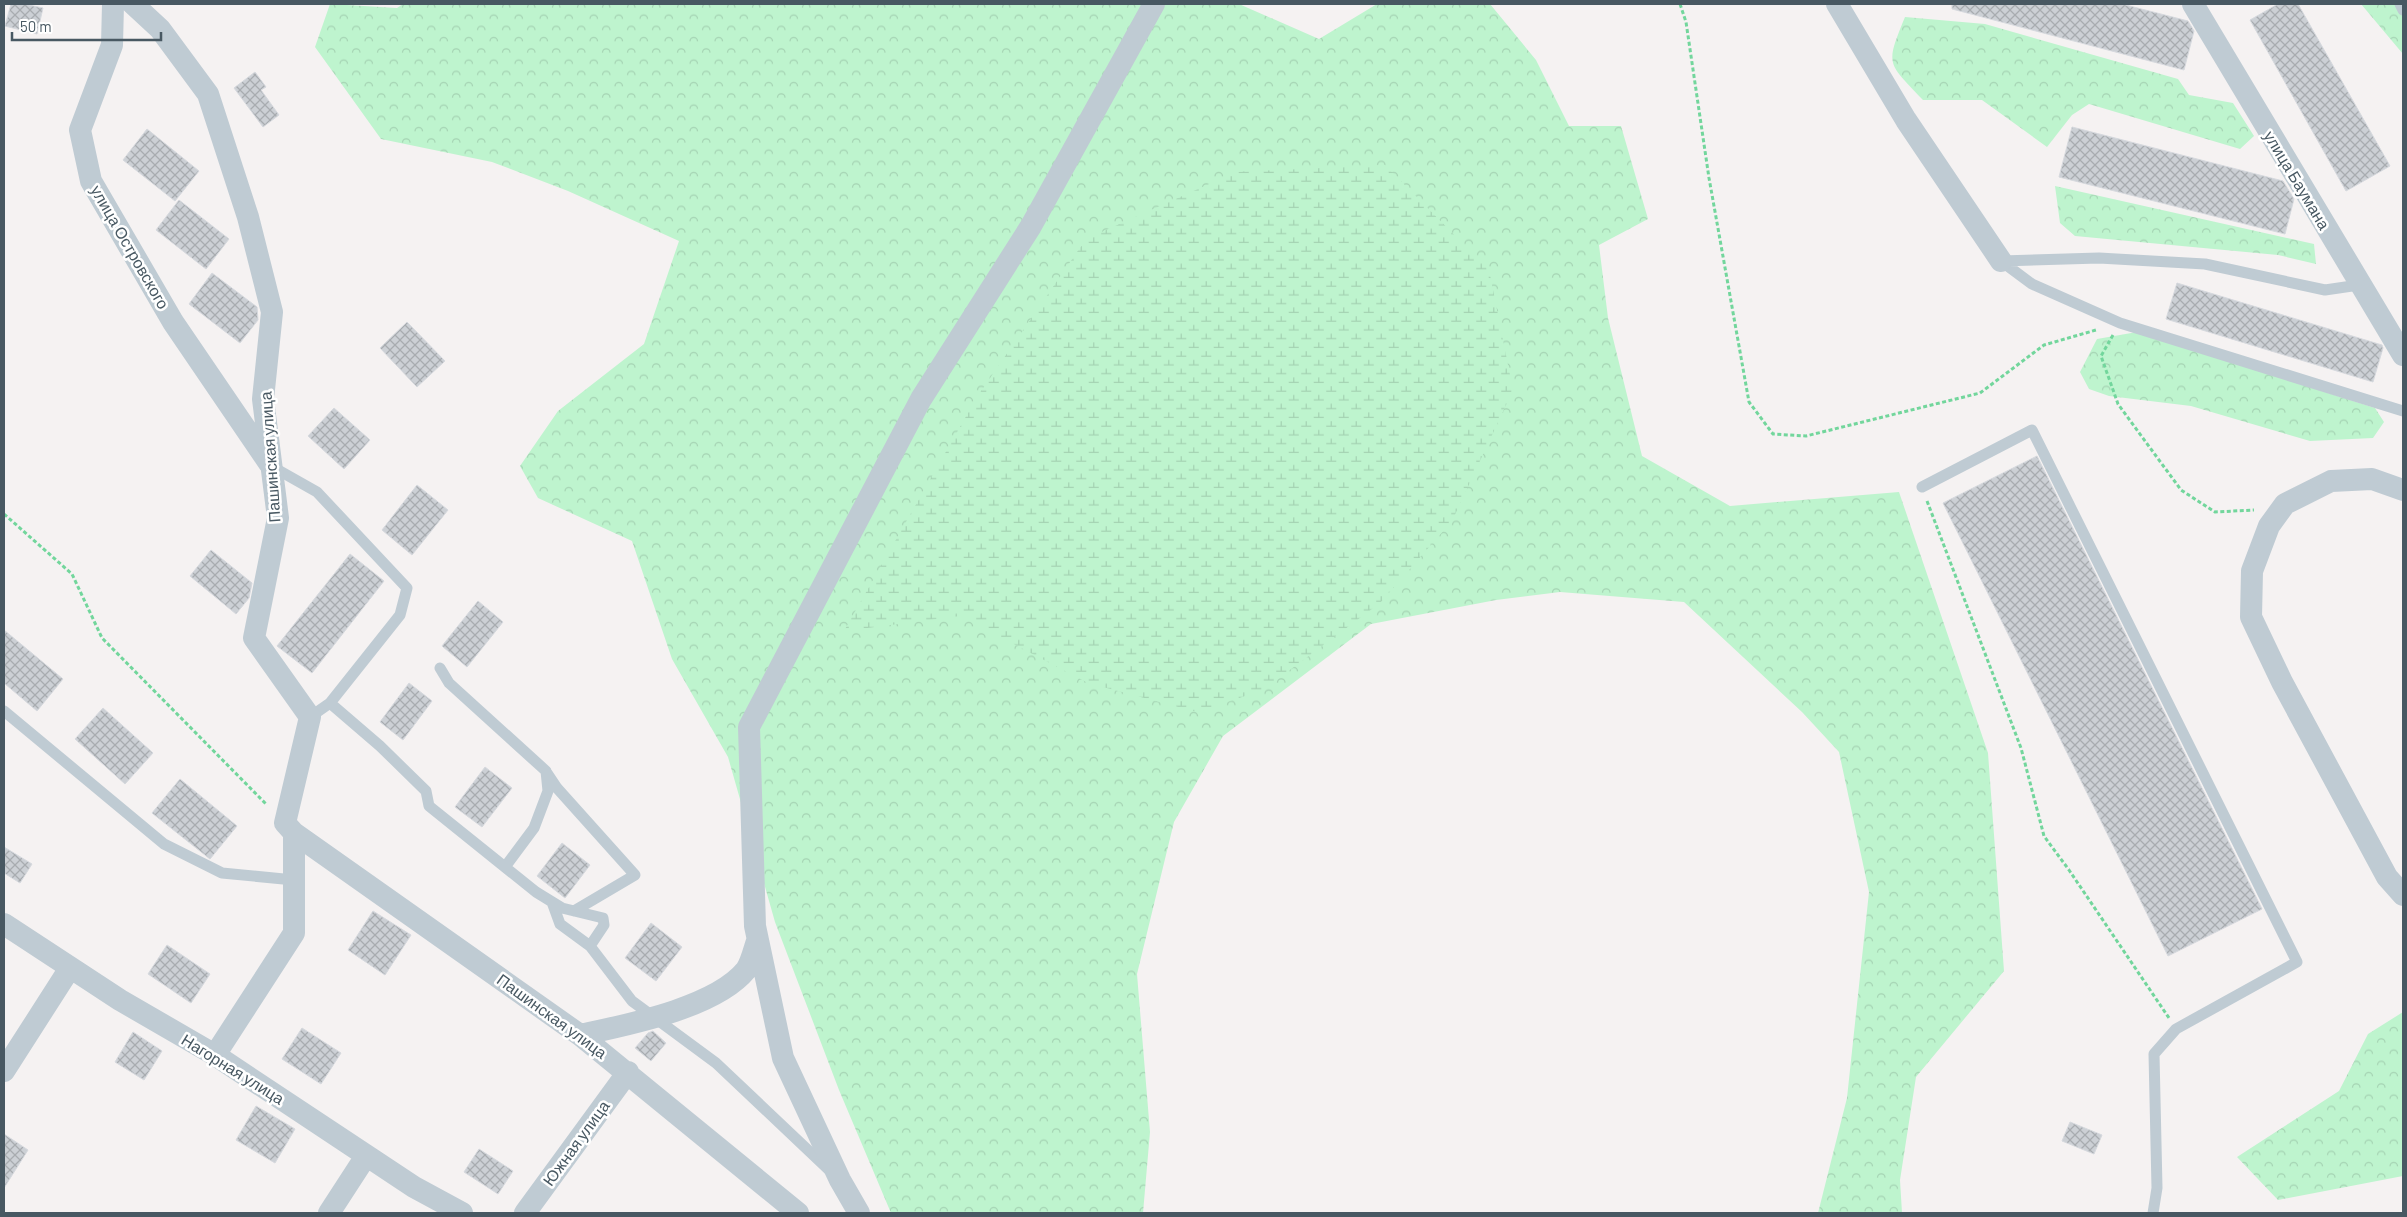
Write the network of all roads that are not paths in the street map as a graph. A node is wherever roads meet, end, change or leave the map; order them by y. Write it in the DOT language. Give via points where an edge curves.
graph roads {
  1 [pos="113,4"];
  2 [pos="132,4"];
  3 [pos="1154,4"];
  4 [pos="1836,4"];
  5 [pos="2192,4"];
  6 [pos="2400,4"];
  7 [pos="2403,10"];
  8 [pos="2001,261"];
  9 [pos="2359,285"];
  10 [pos="2403,356"];
  11 [pos="2403,411"];
  12 [pos="272,466"];
  13 [pos="1922,487"];
  14 [pos="2403,490"];
  15 [pos="440,668"];
  16 [pos="330,703"];
  17 [pos="4,711"];
  18 [pos="310,717"];
  19 [pos="546,771"];
  20 [pos="290,828"];
  21 [pos="505,867"];
  22 [pos="294,880"];
  23 [pos="2403,895"];
  24 [pos="552,902"];
  25 [pos="574,911"];
  26 [pos="4,924"];
  27 [pos="757,941"];
  28 [pos="590,946"];
  29 [pos="70,968"];
  30 [pos="656,1018"];
  31 [pos="580,1035"];
  32 [pos="215,1056"];
  33 [pos="4,1071"];
  34 [pos="628,1072"];
  35 [pos="366,1156"];
  36 [pos="840,1180"];
  37 [pos="329,1213"];
  38 [pos="462,1213"];
  39 [pos="525,1213"];
  40 [pos="798,1213"];
  41 [pos="859,1213"];
  42 [pos="2153,1213"];
  1 -- 12 [label="street, улица Островского" via="112,46 80,130 91,181 173,322"];
  2 -- 12 [label="street, Пашинская улица" via="160,29 208,94 248,217 272,312 263,399"];
  3 -- 27 [label="street" via="1031,226 921,398 749,727"];
  4 -- 8 [label="street" via="1906,120"];
  5 -- 9 [label="street, улица Баумана"];
  6 -- 7 [label="lane"];
  8 -- 9 [label="lane" via="2099,258 2205,264 2325,290"];
  8 -- 11 [label="lane" via="2032,284 2120,323"];
  9 -- 10 [label="street, улица Баумана"];
  12 -- 16 [label="lane" via="317,492 406,588 400,614"];
  12 -- 18 [label="street, Пашинская улица" via="278,518 254,638"];
  13 -- 42 [label="lane" via="2032,430 2297,962 2176,1029 2154,1054 2157,1188"];
  14 -- 23 [label="street" via="2372,479 2332,481 2285,504 2269,526 2252,571 2251,617 2282,682 2387,877"];
  15 -- 19 [label="lane" via="449,683"];
  16 -- 18 [label="lane"];
  16 -- 21 [label="lane" via="426,791 429,806"];
  17 -- 22 [label="lane" via="164,844 222,873"];
  18 -- 20 [label="street"];
  19 -- 21 [label="lane" via="548,792 534,828"];
  19 -- 25 [label="lane" via="556,788 635,875"];
  20 -- 22 [label="street"];
  20 -- 31 [label="street, Пашинская улица"];
  21 -- 24 [label="lane"];
  22 -- 32 [label="street" via="294,933"];
  24 -- 25 [label="lane"];
  24 -- 28 [label="lane" via="560,924"];
  25 -- 28 [label="lane" via="603,918 604,925"];
  26 -- 29 [label="street, Нагорная улица"];
  27 -- 30 [label="street" via="746,969 719,991"];
  27 -- 36 [label="street" via="783,1058"];
  28 -- 30 [label="lane" via="632,1000"];
  29 -- 32 [label="street, Нагорная улица"];
  29 -- 33 [label="street"];
  30 -- 31 [label="street"];
  30 -- 36 [label="lane" via="716,1062"];
  31 -- 34 [label="street, Пашинская улица"];
  32 -- 35 [label="street, Нагорная улица"];
  34 -- 39 [label="street, Южная улица"];
  34 -- 40 [label="street, Пашинская улица"];
  35 -- 37 [label="street"];
  35 -- 38 [label="street, Нагорная улица"];
  36 -- 41 [label="street"];
}
